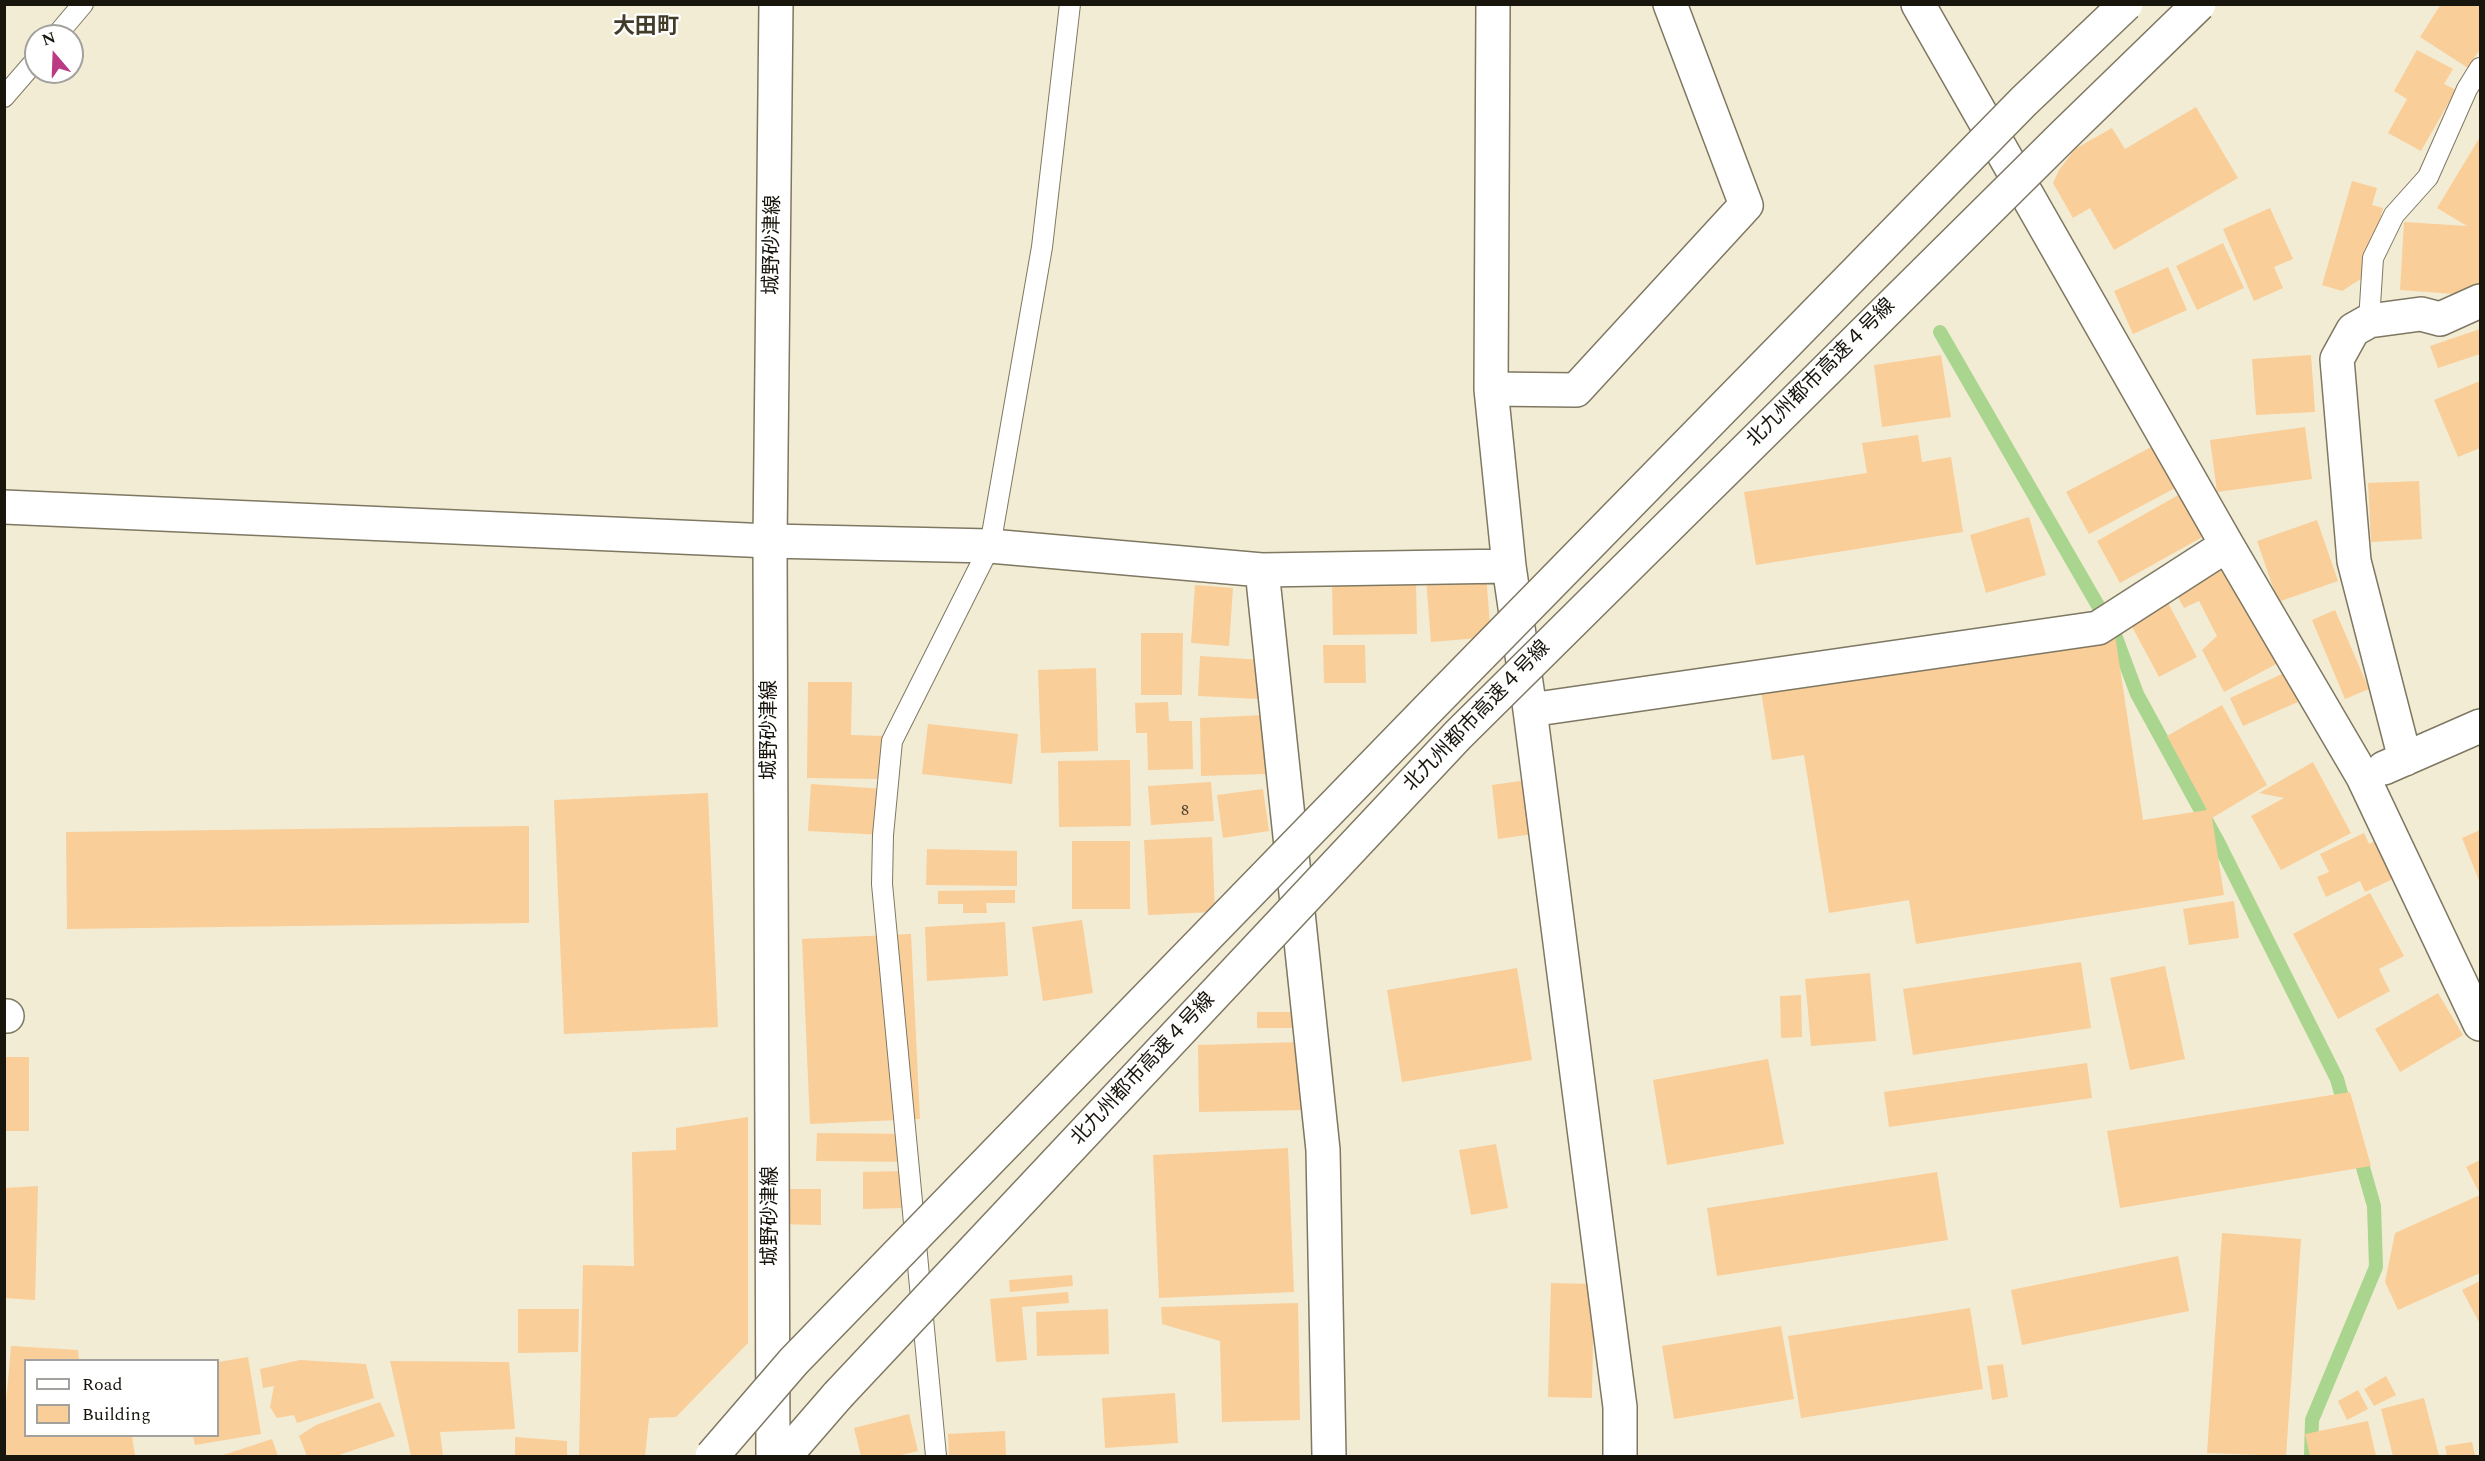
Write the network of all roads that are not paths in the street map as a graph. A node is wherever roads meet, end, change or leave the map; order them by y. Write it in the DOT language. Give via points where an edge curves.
graph roads {
  1 [pos="83,4"];
  2 [pos="776,4"];
  3 [pos="1070,4"];
  4 [pos="1493,4"];
  5 [pos="1670,4"];
  6 [pos="1918,4"];
  7 [pos="2126,4"];
  8 [pos="2199,4"];
  9 [pos="66,24"];
  10 [pos="2481,68"];
  11 [pos="24,74"];
  12 [pos="4,97"];
  13 [pos="2481,302"];
  14 [pos="2369,321"];
  15 [pos="1491,389"];
  16 [pos="4,507"];
  17 [pos="770,541"];
  18 [pos="2227,545"];
  19 [pos="990,546"];
  20 [pos="1509,566"];
  21 [pos="1262,570"];
  22 [pos="1530,710"];
  23 [pos="2481,726"];
  24 [pos="2405,759"];
  25 [pos="2363,777"];
  26 [pos="2481,1024"];
  27 [pos="712,1456"];
  28 [pos="773,1456"];
  29 [pos="785,1456"];
  30 [pos="936,1456"];
  31 [pos="1329,1456"];
  32 [pos="1620,1456"];
  1 -- 9 [label="lane"];
  2 -- 17 [label="main road, 城野砂津線"];
  3 -- 19 [label="lane" via="1042,247"];
  4 -- 15 [label="main road"];
  5 -- 15 [label="main road" via="1746,205 1576,390"];
  6 -- 18 [label="main road"];
  7 -- 27 [label="main road, 北九州都市高速４号線, bridge" via="2024,101 1433,704 794,1361"];
  8 -- 29 [label="main road, 北九州都市高速４号線, bridge" via="1458,735"];
  10 -- 14 [label="lane" via="2467,89 2428,177 2394,215 2373,258"];
  11 -- 12 [label="lane"];
  13 -- 14 [label="main road" via="2440,319 2421,314"];
  14 -- 24 [label="main road" via="2353,330 2337,359 2354,561"];
  15 -- 20 [label="main road"];
  16 -- 17 [label="main road"];
  17 -- 19 [label="main road"];
  17 -- 28 [label="main road, 城野砂津線"];
  18 -- 22 [label="main road" via="2098,628"];
  18 -- 25 [label="main road"];
  19 -- 21 [label="main road"];
  19 -- 30 [label="lane" via="892,741 882,836 882,884"];
  20 -- 21 [label="main road"];
  20 -- 22 [label="main road"];
  21 -- 31 [label="main road" via="1323,1150"];
  22 -- 32 [label="main road" via="1620,1407"];
  23 -- 24 [label="main road"];
  24 -- 25 [label="main road"];
  25 -- 26 [label="main road"];
}
